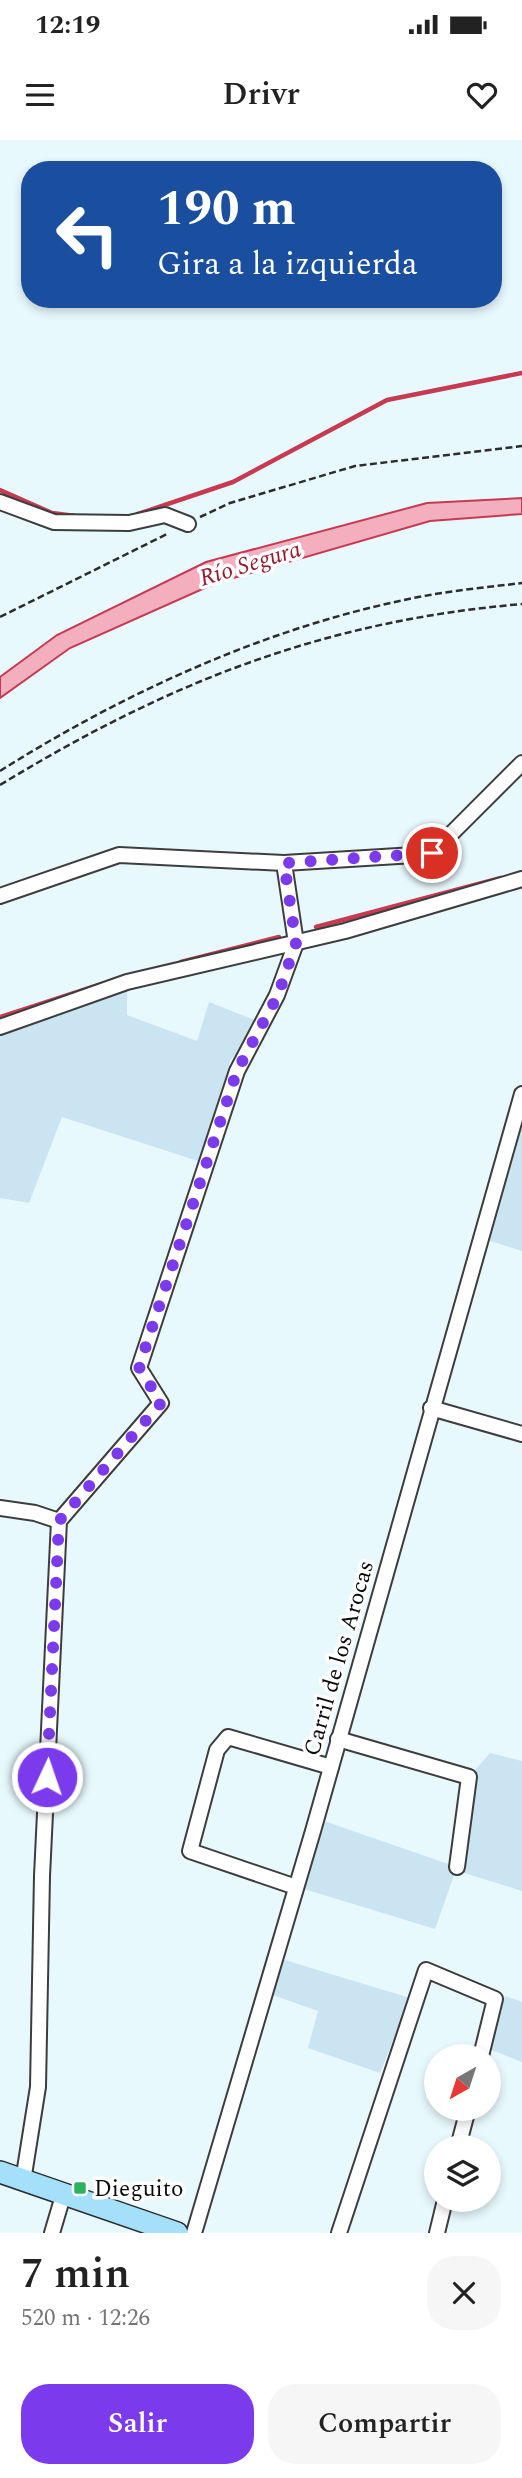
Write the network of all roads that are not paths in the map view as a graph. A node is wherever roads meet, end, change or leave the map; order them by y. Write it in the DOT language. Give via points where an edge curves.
graph roads {
  1 [pos="0,502"];
  2 [pos="188,524"];
  3 [pos="522,764"];
  4 [pos="284,863"];
  5 [pos="522,879"];
  6 [pos="0,896"];
  7 [pos="296,943"];
  8 [pos="0,1027"];
  9 [pos="522,1094"];
  10 [pos="431,1408"];
  11 [pos="522,1434"];
  12 [pos="0,1508"];
  13 [pos="59,1521"];
  14 [pos="338,1739"];
  15 [pos="331,1767"];
  16 [pos="457,1867"];
  17 [pos="296,1887"];
  18 [pos="484,2044"];
  19 [pos="0,2172"];
  20 [pos="23,2181"];
  21 [pos="63,2196"];
  22 [pos="442,2212"];
  23 [pos="52,2233"];
  24 [pos="177,2233"];
  25 [pos="194,2233"];
  26 [pos="339,2233"];
  27 [pos="437,2233"];
  1 -- 2 [label="street" via="54,522 129,523 165,514"];
  3 -- 4 [label="street" via="432,853"];
  4 -- 6 [label="street" via="119,855"];
  4 -- 7 [label="street"];
  5 -- 7 [label="street"];
  7 -- 8 [label="street" via="127,982"];
  7 -- 13 [label="street" via="278,995 237,1071 139,1367 161,1403"];
  9 -- 10 [label="street, Carril de los Arocas"];
  10 -- 11 [label="street"];
  10 -- 14 [label="street, Carril de los Arocas"];
  12 -- 13 [label="street"];
  13 -- 20 [label="street" via="41,1876 38,2087"];
  14 -- 15 [label="street, Carril de los Arocas"];
  14 -- 16 [label="street" via="469,1777"];
  15 -- 17 [label="street, Carril de los Arocas"];
  15 -- 17 [label="street" via="228,1737 217,1749 190,1851"];
  17 -- 25 [label="street, Carril de los Arocas"];
  18 -- 26 [label="street" via="495,1999 426,1970"];
  19 -- 20 [label="main road"];
  20 -- 21 [label="main road"];
  21 -- 23 [label="street"];
  21 -- 24 [label="main road"];
  22 -- 27 [label="street"];
}
